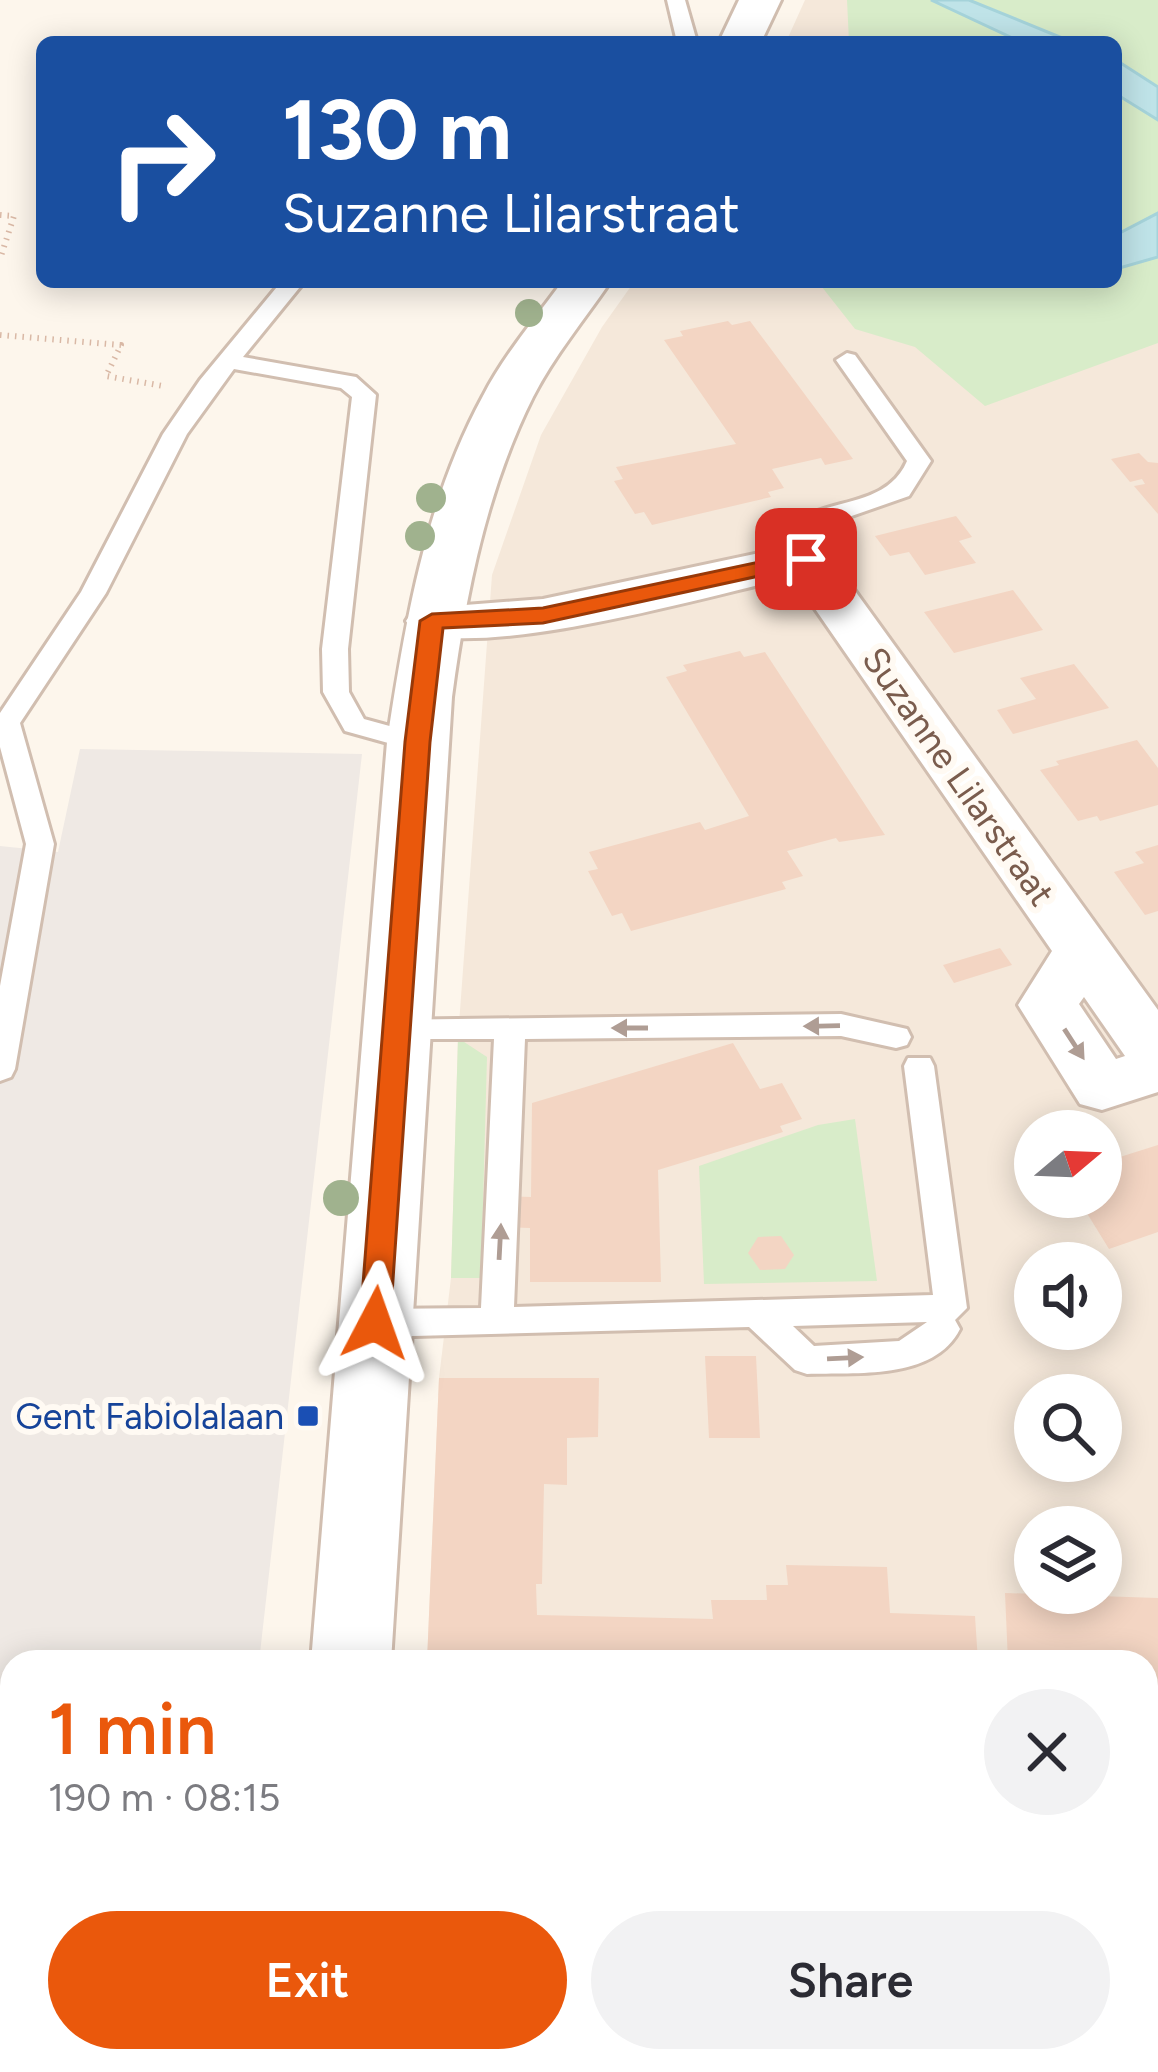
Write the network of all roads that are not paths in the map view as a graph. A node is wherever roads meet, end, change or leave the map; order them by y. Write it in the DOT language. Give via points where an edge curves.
graph roads {
  1 [pos="676,0"];
  2 [pos="760,0"];
  3 [pos="685,36"];
  4 [pos="743,36"];
  5 [pos="288,288"];
  6 [pos="582,288"];
  7 [pos="848,360"];
  8 [pos="229,361"];
  9 [pos="806,559"];
  10 [pos="432,621"];
  11 [pos="3,728"];
  12 [pos="417,742"];
  13 [pos="1082,952"];
  14 [pos="397,1028"];
  15 [pos="509,1028"];
  16 [pos="896,1037"];
  17 [pos="1158,1056"];
  18 [pos="919,1066"];
  19 [pos="0,1070"];
  20 [pos="1158,1070"];
  21 [pos="756,1313"];
  22 [pos="496,1322"];
  23 [pos="375,1323"];
  24 [pos="944,1329"];
  25 [pos="351,1650"];
  1 -- 3 [label="lane"];
  2 -- 4 [label="street"];
  5 -- 8 [label="lane"];
  6 -- 10 [label="street" via="508,395 461,510"];
  7 -- 9 [label="lane" via="919,460 909,487 890,498 808,524"];
  8 -- 11 [label="lane" via="175,434 93,593"];
  8 -- 12 [label="lane" via="348,382 364,395 336,692 354,725"];
  9 -- 10 [label="street" via="543,615"];
  9 -- 13 [label="street, Suzanne Lilarstraat"];
  10 -- 12 [label="street"];
  11 -- 19 [label="lane" via="40,844"];
  12 -- 14 [label="street"];
  13 -- 17 [label="street, Suzanne Lilarstraat"];
  13 -- 20 [label="street, one-way" via="1048,1005 1102,1087"];
  14 -- 15 [label="lane"];
  14 -- 23 [label="street"];
  16 -- 15 [label="lane, one-way" via="841,1025"];
  22 -- 15 [label="lane, one-way"];
  18 -- 21 [label="lane" via="951,1308"];
  21 -- 22 [label="lane"];
  21 -- 24 [label="lane, one-way" via="807,1360 905,1355"];
  22 -- 23 [label="lane"];
  23 -- 25 [label="street"];
}
